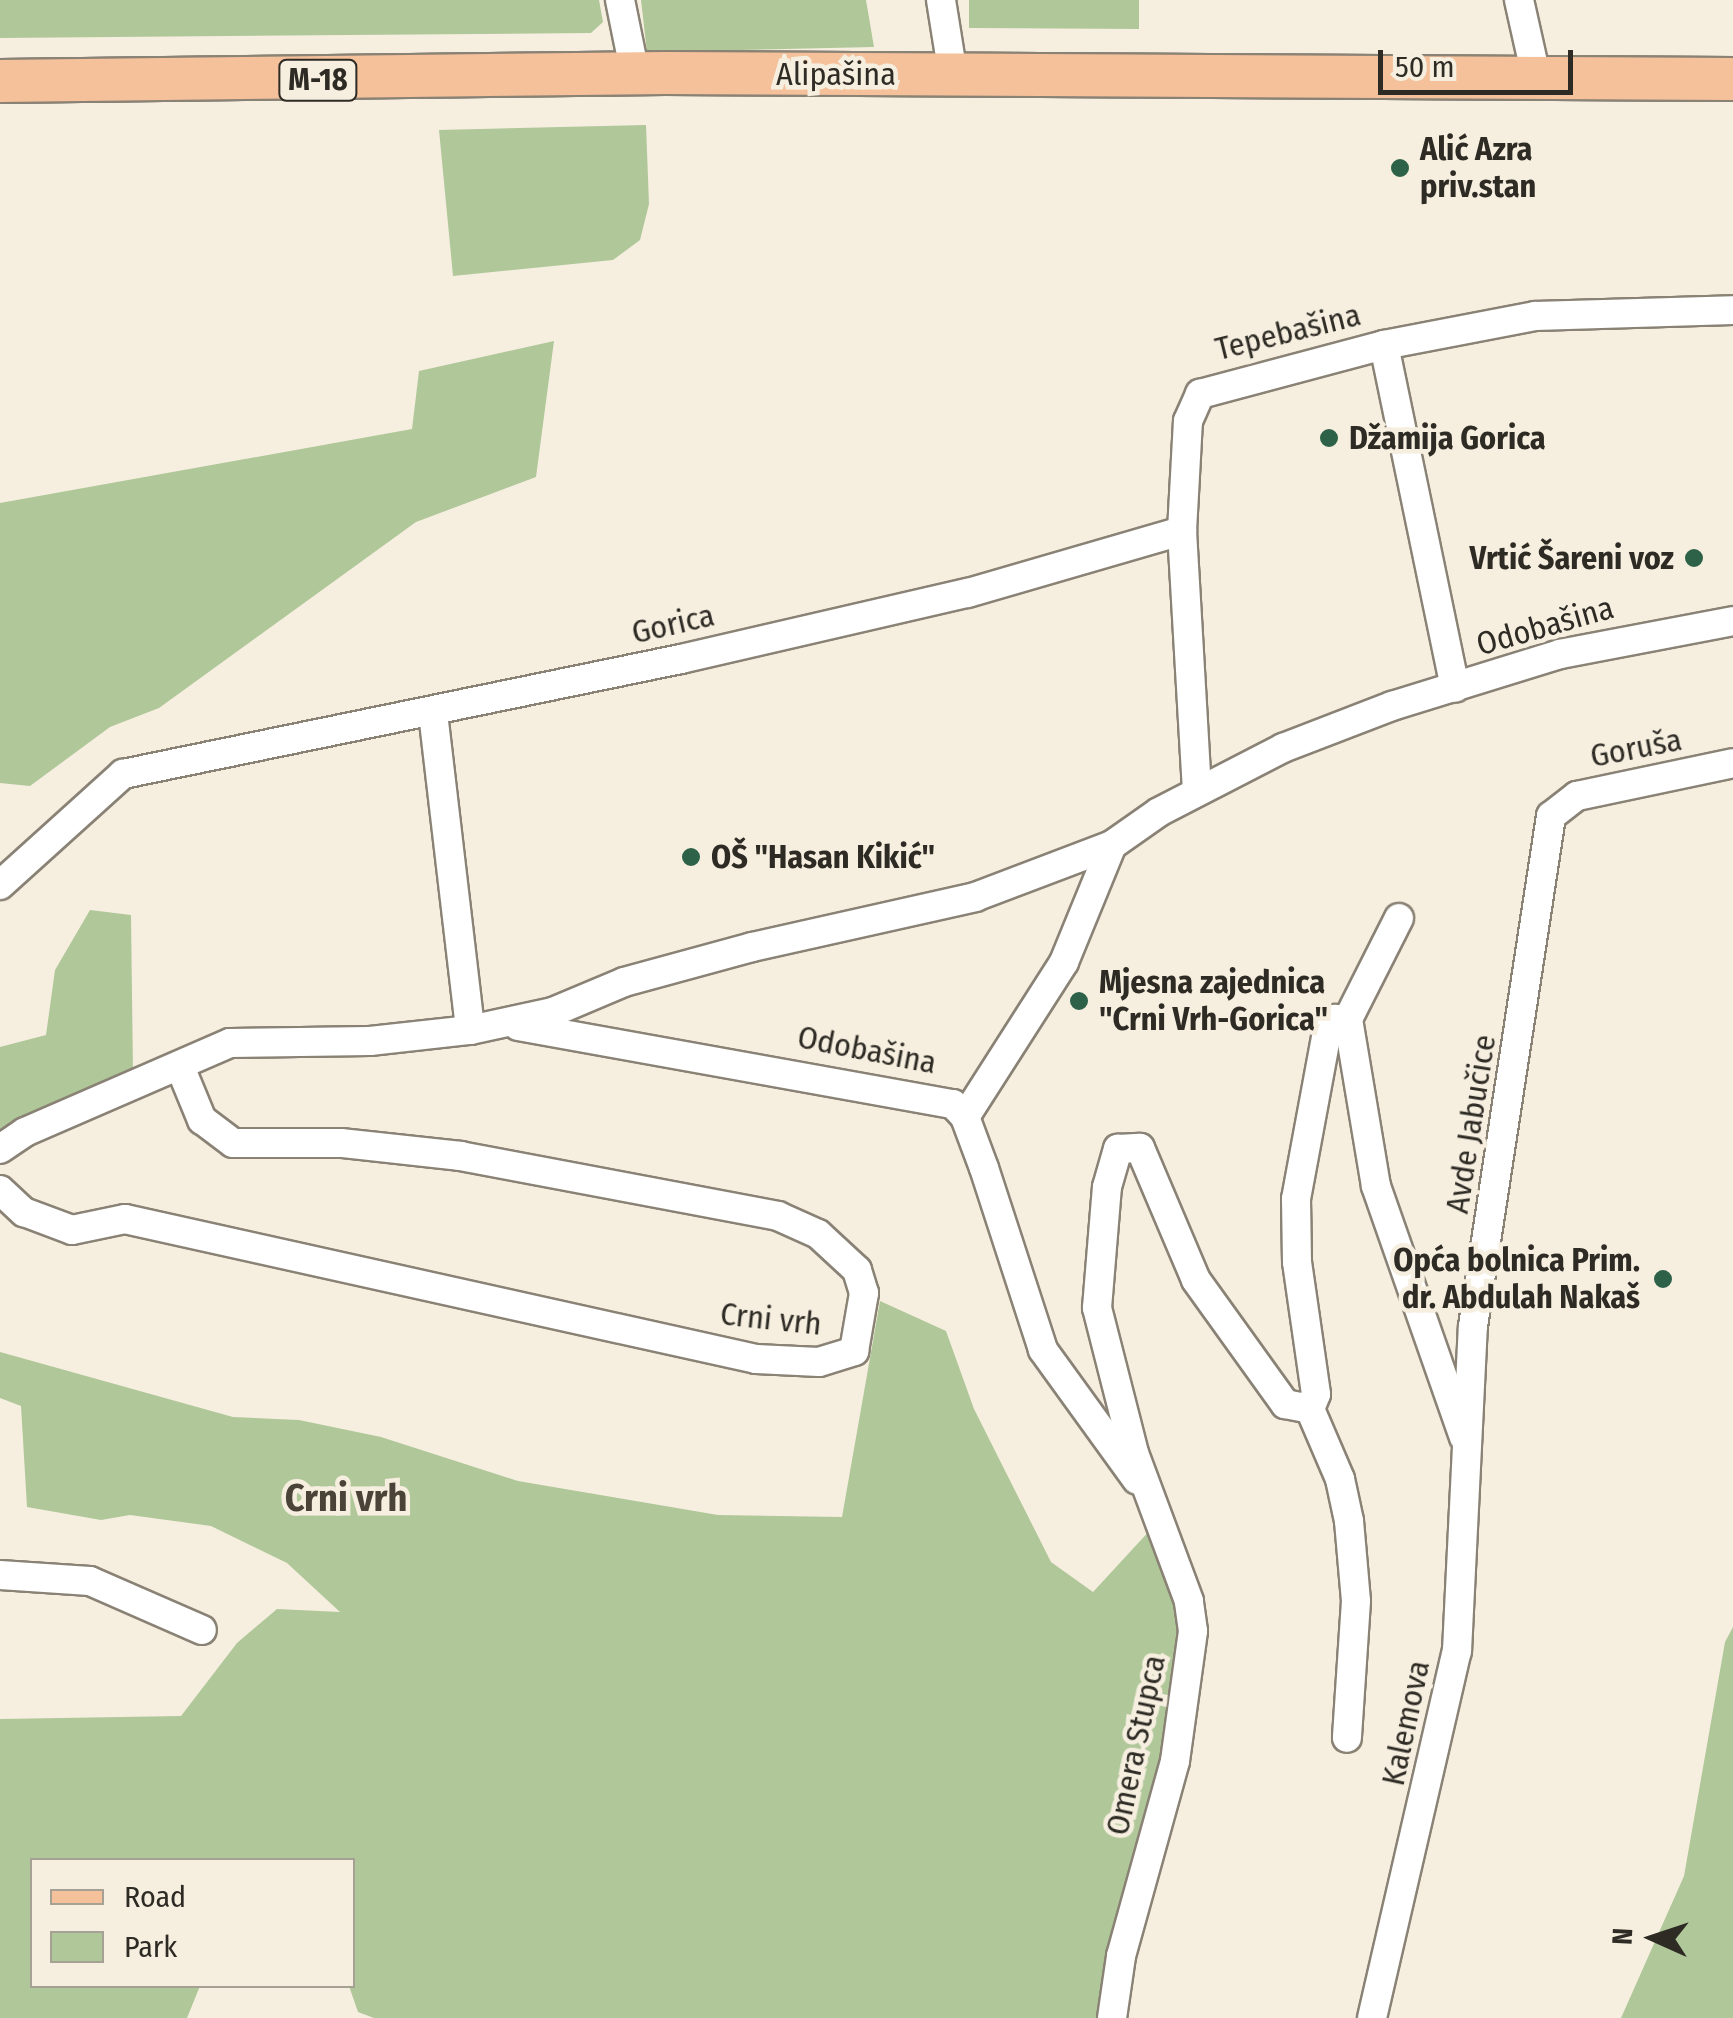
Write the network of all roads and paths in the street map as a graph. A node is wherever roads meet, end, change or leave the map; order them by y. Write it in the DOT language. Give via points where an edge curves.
graph roads {
  1 [pos="620,0"];
  2 [pos="942,0"];
  3 [pos="1519,0"];
  4 [pos="1733,62"];
  5 [pos="635,74"];
  6 [pos="953,75"];
  7 [pos="1672,75"];
  8 [pos="1536,76"];
  9 [pos="1733,79"];
  10 [pos="0,81"];
  11 [pos="1733,310"];
  12 [pos="1384,345"];
  13 [pos="1182,532"];
  14 [pos="1733,621"];
  15 [pos="1455,688"];
  16 [pos="434,712"];
  17 [pos="1733,763"];
  18 [pos="1197,791"];
  19 [pos="1556,808"];
  20 [pos="1112,845"];
  21 [pos="0,885"];
  22 [pos="1398,918"];
  23 [pos="1348,1019"];
  24 [pos="502,1024"];
  25 [pos="470,1030"];
  26 [pos="181,1069"];
  27 [pos="965,1117"];
  28 [pos="0,1149"];
  29 [pos="0,1190"];
  30 [pos="1310,1409"];
  31 [pos="1464,1437"];
  32 [pos="1146,1491"];
  33 [pos="0,1575"];
  34 [pos="202,1630"];
  35 [pos="1347,1738"];
  36 [pos="1112,2018"];
  37 [pos="1372,2018"];
  1 -- 5 [label="street"];
  2 -- 6 [label="street"];
  3 -- 8 [label="street"];
  4 -- 7 [label="main road, Alipašina / M-18"];
  5 -- 6 [label="main road, Alipašina / M-18"];
  5 -- 10 [label="main road, Alipašina / M-18"];
  6 -- 8 [label="main road, Alipašina / M-18"];
  7 -- 8 [label="main road, Alipašina / M-18"];
  7 -- 9 [label="main road, Alipašina / M-18"];
  11 -- 12 [label="street, Tepebašina" via="1535,316"];
  12 -- 13 [label="street, Tepebašina" via="1200,394 1188,421"];
  12 -- 15 [label="street"];
  13 -- 16 [label="street, Gorica" via="968,592"];
  13 -- 18 [label="street, Tepebašina"];
  14 -- 15 [label="street, Odobašina" via="1560,654"];
  15 -- 18 [label="street, Odobašina" via="1332,728"];
  16 -- 21 [label="street, Gorica" via="123,774"];
  16 -- 25 [label="street"];
  17 -- 19 [label="street, Goruša" via="1577,796"];
  18 -- 20 [label="street, Odobašina"];
  19 -- 31 [label="street, Avde Jabučice" via="1473,1326"];
  20 -- 24 [label="street, Odobašina" via="975,897 752,947"];
  20 -- 27 [label="street, Odobašina" via="1064,962"];
  22 -- 23 [label="street"];
  23 -- 30 [label="street" via="1334,1019 1328,1028 1296,1200 1297,1262 1316,1394"];
  23 -- 31 [label="street" via="1376,1186"];
  24 -- 25 [label="street, Odobašina"];
  24 -- 27 [label="street, Odobašina" via="920,1094 954,1104"];
  25 -- 26 [label="street, Odobašina" via="370,1041 230,1044"];
  26 -- 28 [label="street, Odobašina" via="25,1132"];
  26 -- 29 [label="street, Crni vrh" via="202,1120 233,1143 341,1142 461,1156 778,1216 818,1234 856,1270 864,1293 854,1352 819,1362 756,1358 126,1218 72,1230 24,1212"];
  27 -- 32 [label="street, Omera Stupca" via="1044,1350"];
  30 -- 32 [label="street, Omera Stupca" via="1285,1404 1196,1280 1145,1154 1132,1145 1118,1149 1110,1167 1097,1308"];
  30 -- 35 [label="street" via="1340,1479 1349,1521 1356,1602"];
  31 -- 37 [label="street, Kalemova" via="1457,1651"];
  32 -- 36 [label="street, Omera Stupca" via="1188,1602 1192,1658 1176,1761 1121,1956"];
  33 -- 34 [label="street" via="90,1581"];
}
